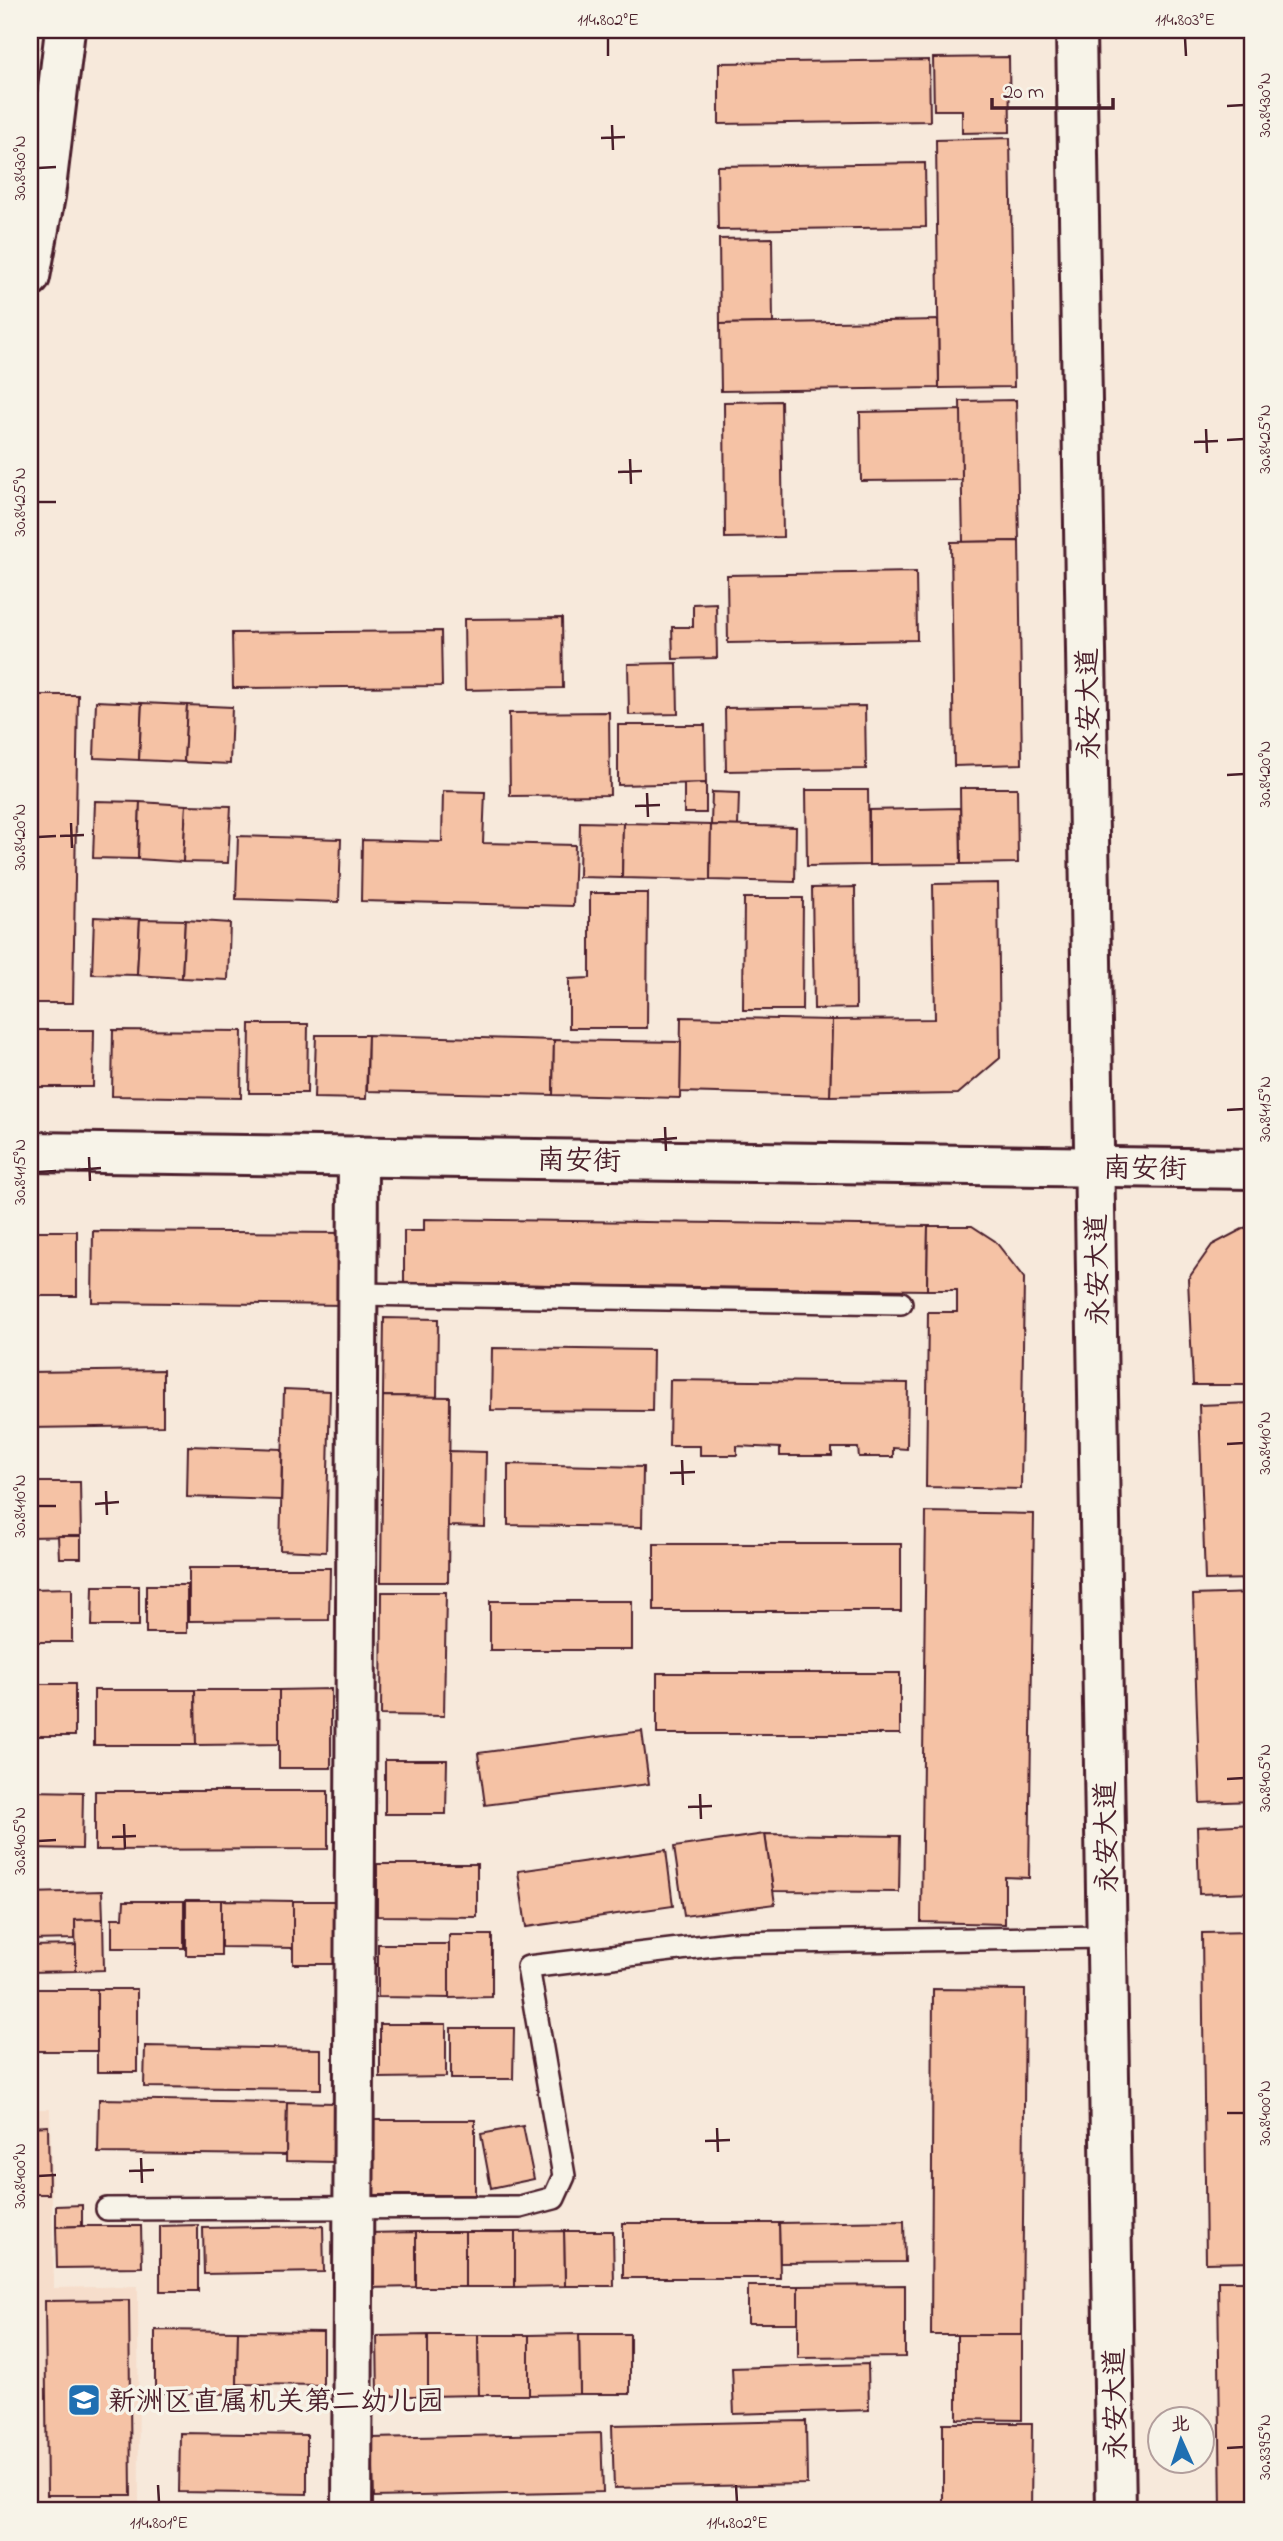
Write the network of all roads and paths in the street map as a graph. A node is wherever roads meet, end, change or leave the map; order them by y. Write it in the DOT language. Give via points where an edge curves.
graph roads {
  1 [pos="65,30"];
  2 [pos="1076,30"];
  3 [pos="30,276"];
  4 [pos="30,1152"];
  5 [pos="358,1156"];
  6 [pos="1095,1167"];
  7 [pos="1253,1169"];
  8 [pos="357,1294"];
  9 [pos="901,1303"];
  10 [pos="1107,1937"];
  11 [pos="107,2209"];
  12 [pos="353,2210"];
  13 [pos="352,2511"];
  14 [pos="1116,2511"];
  1 -- 3 [label="street" via="45,196"];
  2 -- 6 [label="street, 永安大道"];
  4 -- 5 [label="street, 南安街"];
  5 -- 6 [label="street, 南安街"];
  5 -- 8 [label="street"];
  6 -- 7 [label="street, 南安街"];
  6 -- 10 [label="street, 永安大道"];
  8 -- 9 [label="lane"];
  8 -- 12 [label="street"];
  10 -- 12 [label="lane" via="730,1943 528,1967 564,2176 554,2198 520,2207"];
  10 -- 14 [label="street, 永安大道"];
  11 -- 12 [label="lane"];
  12 -- 13 [label="street"];
}
